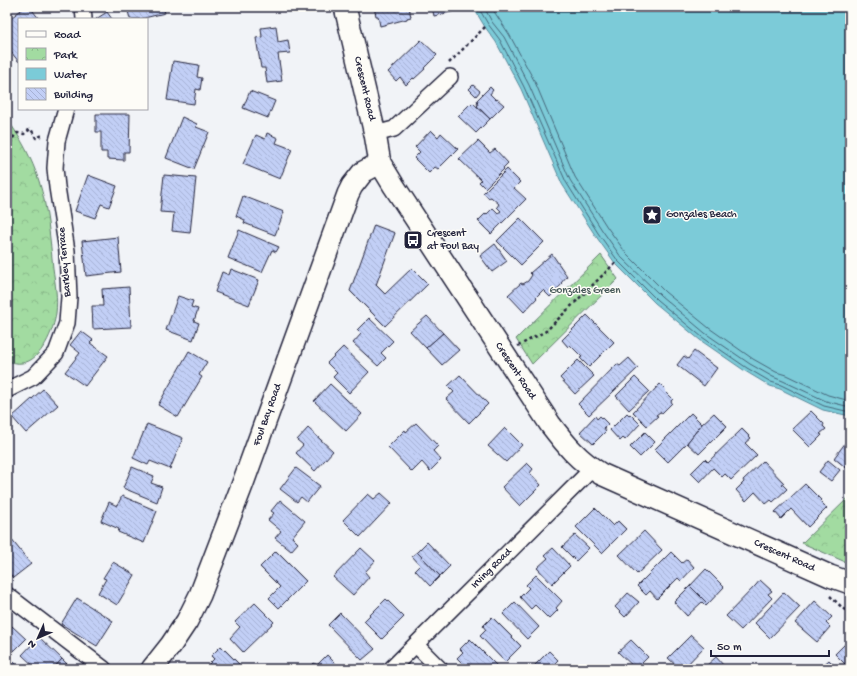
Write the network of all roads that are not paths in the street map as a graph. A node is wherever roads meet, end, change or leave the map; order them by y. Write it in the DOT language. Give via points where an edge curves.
graph roads {
  1 [pos="83,7"];
  2 [pos="345,7"];
  3 [pos="84,18"];
  4 [pos="450,77"];
  5 [pos="66,110"];
  6 [pos="375,134"];
  7 [pos="380,163"];
  8 [pos="7,390"];
  9 [pos="592,469"];
  10 [pos="850,583"];
  11 [pos="7,595"];
  12 [pos="416,645"];
  13 [pos="104,669"];
  14 [pos="152,669"];
  15 [pos="391,669"];
  16 [pos="440,669"];
  1 -- 3 [label="street"];
  2 -- 6 [label="main road, Crescent Road"];
  4 -- 6 [label="street" via="394,129"];
  5 -- 8 [label="street, Barkley Terrace" via="57,141 55,168 67,251 68,323 56,353 33,377"];
  6 -- 7 [label="main road, Crescent Road"];
  7 -- 9 [label="main road, Crescent Road" via="550,424 573,453"];
  7 -- 14 [label="main road, Foul Bay Road" via="363,172 348,194 200,595 187,621"];
  9 -- 10 [label="main road, Crescent Road"];
  9 -- 12 [label="street, Irving Road"];
  11 -- 13 [label="street"];
  12 -- 15 [label="street, Irving Road"];
  12 -- 16 [label="street"];
}
